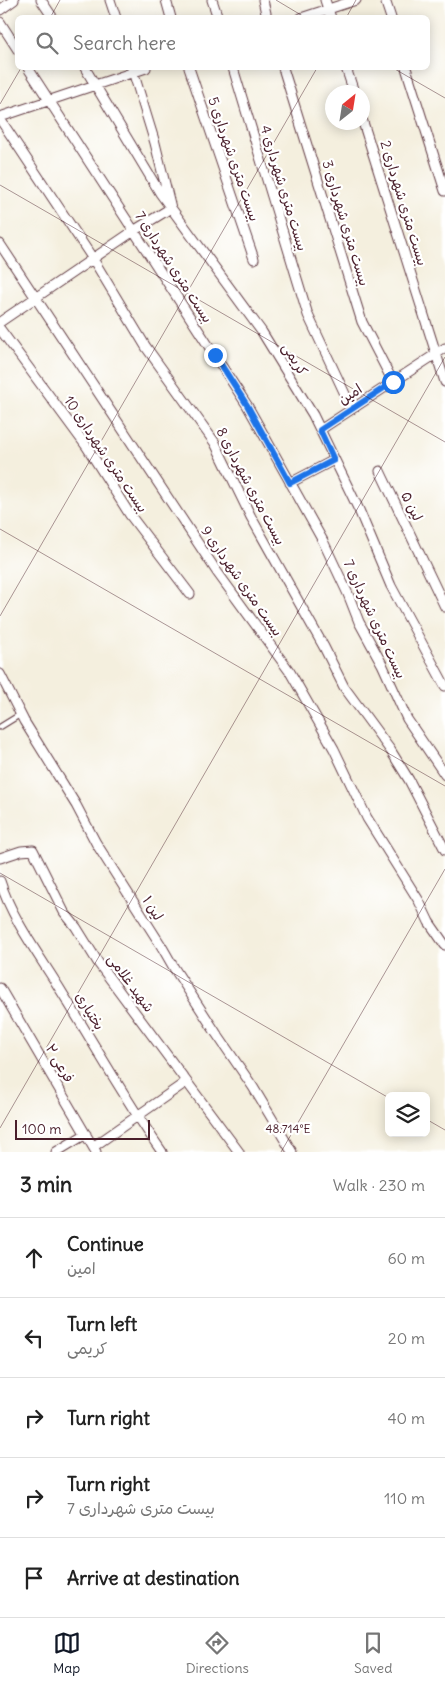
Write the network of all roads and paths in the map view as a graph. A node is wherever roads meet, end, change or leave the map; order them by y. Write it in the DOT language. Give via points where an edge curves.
graph roads {
  1 [pos="14,0"];
  2 [pos="53,0"];
  3 [pos="110,0"];
  4 [pos="166,0"];
  5 [pos="212,0"];
  6 [pos="263,0"];
  7 [pos="356,0"];
  8 [pos="385,0"];
  9 [pos="43,2"];
  10 [pos="328,9"];
  11 [pos="0,10"];
  12 [pos="51,15"];
  13 [pos="115,15"];
  14 [pos="171,15"];
  15 [pos="217,15"];
  16 [pos="266,15"];
  17 [pos="310,15"];
  18 [pos="390,15"];
  19 [pos="0,22"];
  20 [pos="15,45"];
  21 [pos="29,70"];
  22 [pos="86,70"];
  23 [pos="132,70"];
  24 [pos="189,70"];
  25 [pos="234,70"];
  26 [pos="283,70"];
  27 [pos="347,70"];
  28 [pos="407,70"];
  29 [pos="96,84"];
  30 [pos="352,85"];
  31 [pos="48,100"];
  32 [pos="0,118"];
  33 [pos="365,130"];
  34 [pos="445,190"];
  35 [pos="171,208"];
  36 [pos="135,230"];
  37 [pos="0,244"];
  38 [pos="92,259"];
  39 [pos="254,260"];
  40 [pos="35,298"];
  41 [pos="0,322"];
  42 [pos="0,329"];
  43 [pos="445,348"];
  44 [pos="436,353"];
  45 [pos="393,382"];
  46 [pos="445,382"];
  47 [pos="352,409"];
  48 [pos="320,430"];
  49 [pos="334,460"];
  50 [pos="380,472"];
  51 [pos="290,483"];
  52 [pos="190,594"];
  53 [pos="445,607"];
  54 [pos="0,674"];
  55 [pos="445,686"];
  56 [pos="21,714"];
  57 [pos="0,727"];
  58 [pos="445,775"];
  59 [pos="445,850"];
  60 [pos="0,858"];
  61 [pos="0,881"];
  62 [pos="445,944"];
  63 [pos="0,988"];
  64 [pos="186,1082"];
  65 [pos="138,1115"];
  66 [pos="86,1134"];
  67 [pos="95,1150"];
  68 [pos="56,1152"];
  69 [pos="162,1152"];
  70 [pos="239,1152"];
  71 [pos="292,1152"];
  1 -- 11 [label="street"];
  2 -- 9 [label="street"];
  3 -- 13 [label="street"];
  4 -- 14 [label="street"];
  5 -- 15 [label="street"];
  6 -- 16 [label="street"];
  7 -- 10 [label="street"];
  8 -- 18 [label="street"];
  9 -- 12 [label="street"];
  10 -- 17 [label="street"];
  19 -- 20 [label="street"];
  21 -- 31 [label="street, بیست متری شهرداری 7"];
  22 -- 29 [label="street, کریمی"];
  23 -- 29 [label="street"];
  23 -- 35 [label="street"];
  24 -- 39 [label="street, بیست متری شهرداری 5"];
  25 -- 47 [label="street, بیست متری شهرداری 4" via="308,316"];
  26 -- 45 [label="street, بیست متری شهرداری 3" via="362,322"];
  27 -- 30 [label="street"];
  28 -- 34 [label="street"];
  29 -- 31 [label="street"];
  29 -- 35 [label="street, کریمی"];
  31 -- 32 [label="street"];
  31 -- 36 [label="street, بیست متری شهرداری 7"];
  32 -- 38 [label="street, بیست متری شهرداری 8"];
  33 -- 44 [label="street, بیست متری شهرداری 2"];
  35 -- 36 [label="street"];
  35 -- 48 [label="street, کریمی" via="262,332"];
  36 -- 38 [label="street"];
  36 -- 51 [label="street, بیست متری شهرداری 7" via="247,405"];
  37 -- 40 [label="street, بیست متری شهرداری 9"];
  38 -- 40 [label="street"];
  38 -- 59 [label="street, بیست متری شهرداری 8" via="146,347 215,443 251,517 344,688 409,780"];
  40 -- 41 [label="street"];
  40 -- 62 [label="street, بیست متری شهرداری 9" via="218,572 290,672 334,749 367,818"];
  42 -- 52 [label="street, بیست متری شهرداری 10" via="87,447 130,515"];
  43 -- 44 [label="street, امین"];
  44 -- 45 [label="street, امین"];
  44 -- 46 [label="street, بیست متری شهرداری 2"];
  45 -- 47 [label="street, امین"];
  47 -- 48 [label="street, امین"];
  48 -- 49 [label="street, کریمی"];
  49 -- 51 [label="street"];
  49 -- 55 [label="street, کریمی" via="392,586"];
  50 -- 53 [label="street, لین ۵"];
  51 -- 58 [label="street, بیست متری شهرداری 7" via="323,541 407,719"];
  54 -- 56 [label="street, لین ۱"];
  56 -- 57 [label="lane"];
  56 -- 71 [label="street, لین ۱" via="106,859"];
  60 -- 64 [label="street, شهید غلامی" via="33,850 64,912"];
  61 -- 65 [label="street, بختیاری" via="10,908 27,938"];
  63 -- 66 [label="street, ۲ فرعی"];
  64 -- 65 [label="street"];
  64 -- 70 [label="street, شهید غلامی"];
  65 -- 67 [label="street"];
  65 -- 69 [label="street, بختیاری"];
  66 -- 67 [label="street, ۲ فرعی"];
  66 -- 68 [label="street"];
}
